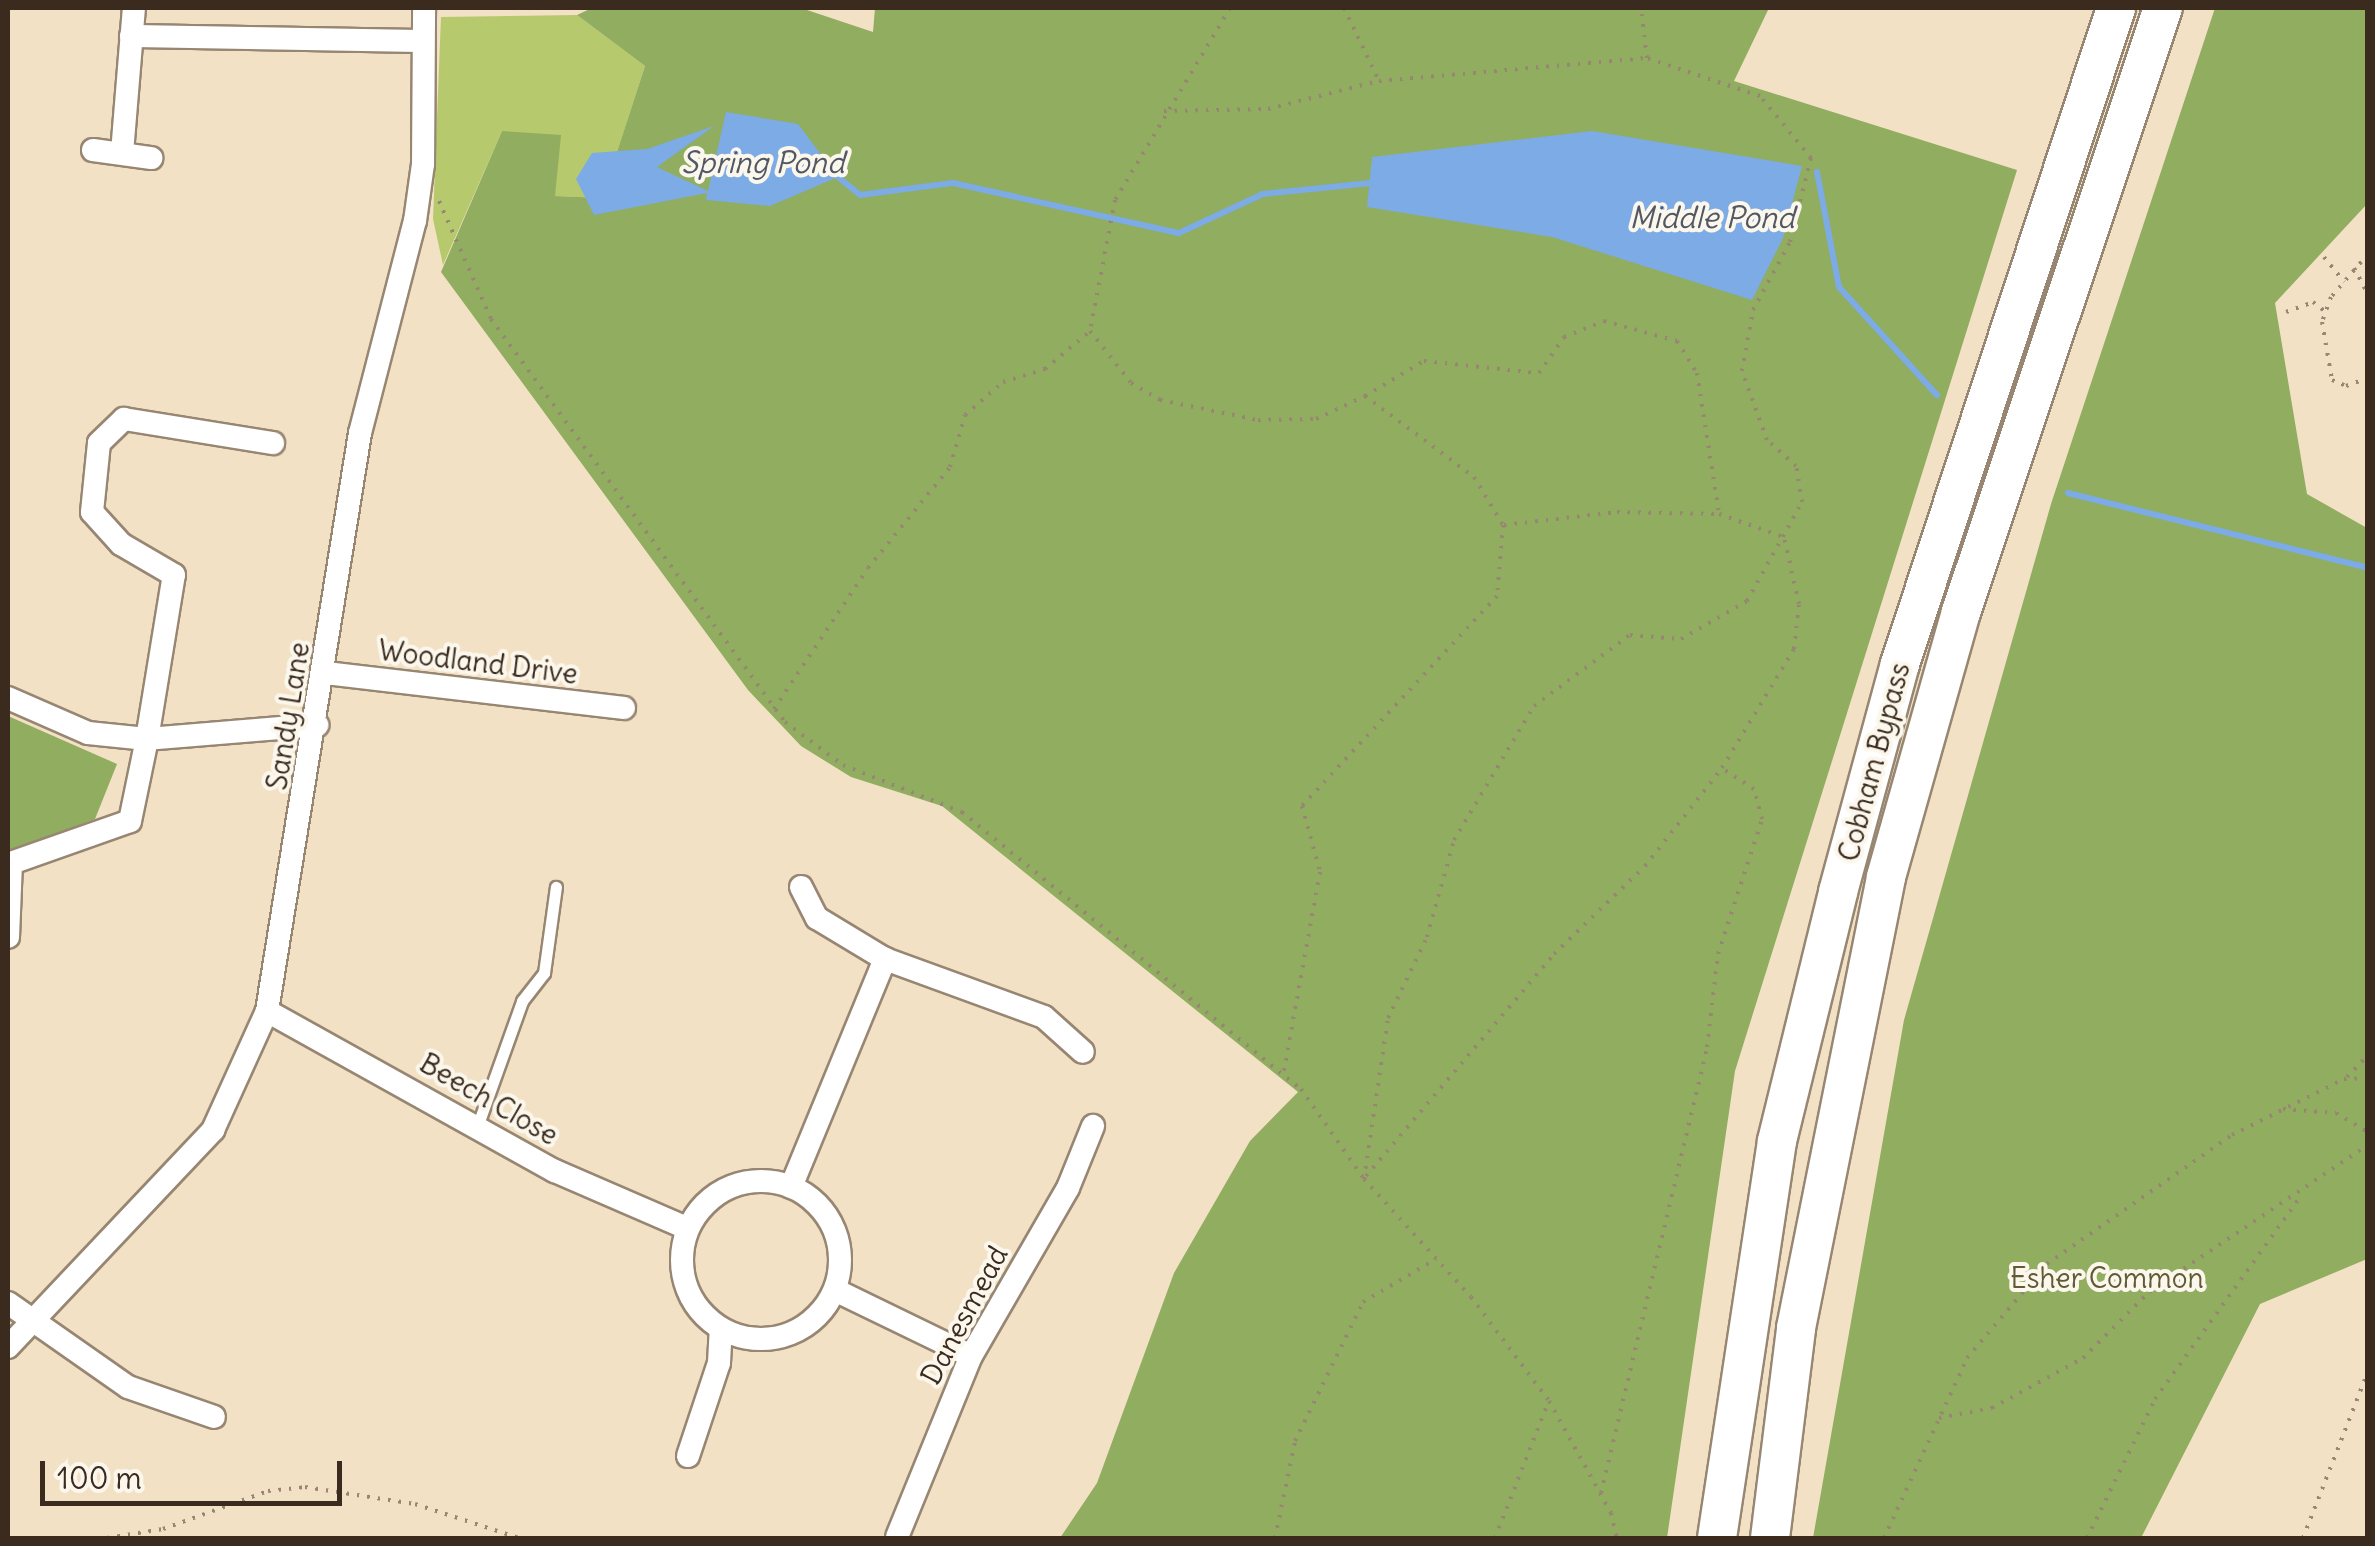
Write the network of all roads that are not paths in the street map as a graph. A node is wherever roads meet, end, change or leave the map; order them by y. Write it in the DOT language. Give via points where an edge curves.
graph roads {
  1 [pos="134,8"];
  2 [pos="424,8"];
  3 [pos="2116,8"];
  4 [pos="2163,8"];
  5 [pos="131,36"];
  6 [pos="423,42"];
  7 [pos="93,150"];
  8 [pos="122,153"];
  9 [pos="151,158"];
  10 [pos="273,443"];
  11 [pos="326,673"];
  12 [pos="8,698"];
  13 [pos="624,708"];
  14 [pos="317,725"];
  15 [pos="147,740"];
  16 [pos="556,887"];
  17 [pos="801,887"];
  18 [pos="8,937"];
  19 [pos="885,959"];
  20 [pos="267,1011"];
  21 [pos="1082,1052"];
  22 [pos="1094,1126"];
  23 [pos="477,1127"];
  24 [pos="791,1188"];
  25 [pos="688,1228"];
  26 [pos="835,1290"];
  27 [pos="8,1303"];
  28 [pos="34,1319"];
  29 [pos="721,1329"];
  30 [pos="8,1347"];
  31 [pos="971,1356"];
  32 [pos="214,1417"];
  33 [pos="688,1456"];
  34 [pos="897,1537"];
  35 [pos="1718,1538"];
  36 [pos="1770,1538"];
  1 -- 5 [label="street"];
  2 -- 6 [label="street, Sandy Lane"];
  3 -- 35 [label="highway, Cobham Bypass" via="1900,664 1838,892 1776,1141"];
  4 -- 36 [label="highway, Cobham Bypass" via="1962,612 1886,877 1796,1328"];
  5 -- 6 [label="street"];
  5 -- 8 [label="street"];
  6 -- 11 [label="street, Sandy Lane" via="423,164 403,278 360,433"];
  7 -- 8 [label="street"];
  8 -- 9 [label="street"];
  10 -- 15 [label="street" via="124,419 99,444 90,480 92,512 121,544 174,575"];
  11 -- 13 [label="street, Woodland Drive"];
  11 -- 14 [label="street, Sandy Lane"];
  12 -- 15 [label="street" via="88,733"];
  14 -- 15 [label="street"];
  14 -- 20 [label="street, Sandy Lane"];
  15 -- 18 [label="street" via="130,821 11,863"];
  16 -- 23 [label="lane" via="544,973 522,1001"];
  17 -- 19 [label="street" via="818,918"];
  19 -- 21 [label="street" via="1044,1017"];
  19 -- 24 [label="street"];
  20 -- 23 [label="street, Beech Close"];
  20 -- 28 [label="street, Sandy Lane" via="213,1130"];
  22 -- 31 [label="street, Danesmead" via="1068,1188"];
  23 -- 25 [label="street, Beech Close" via="610,1199"];
  24 -- 25 [label="street" via="744,1181 703,1204"];
  24 -- 26 [label="street" via="808,1194 834,1224 842,1260"];
  25 -- 29 [label="street" via="681,1258 691,1298"];
  26 -- 29 [label="street" via="797,1331 756,1340"];
  26 -- 31 [label="street"];
  27 -- 28 [label="street"];
  28 -- 30 [label="street, Sandy Lane"];
  28 -- 32 [label="street" via="128,1387"];
  29 -- 33 [label="street" via="719,1364"];
  31 -- 34 [label="street, Danesmead"];
}
